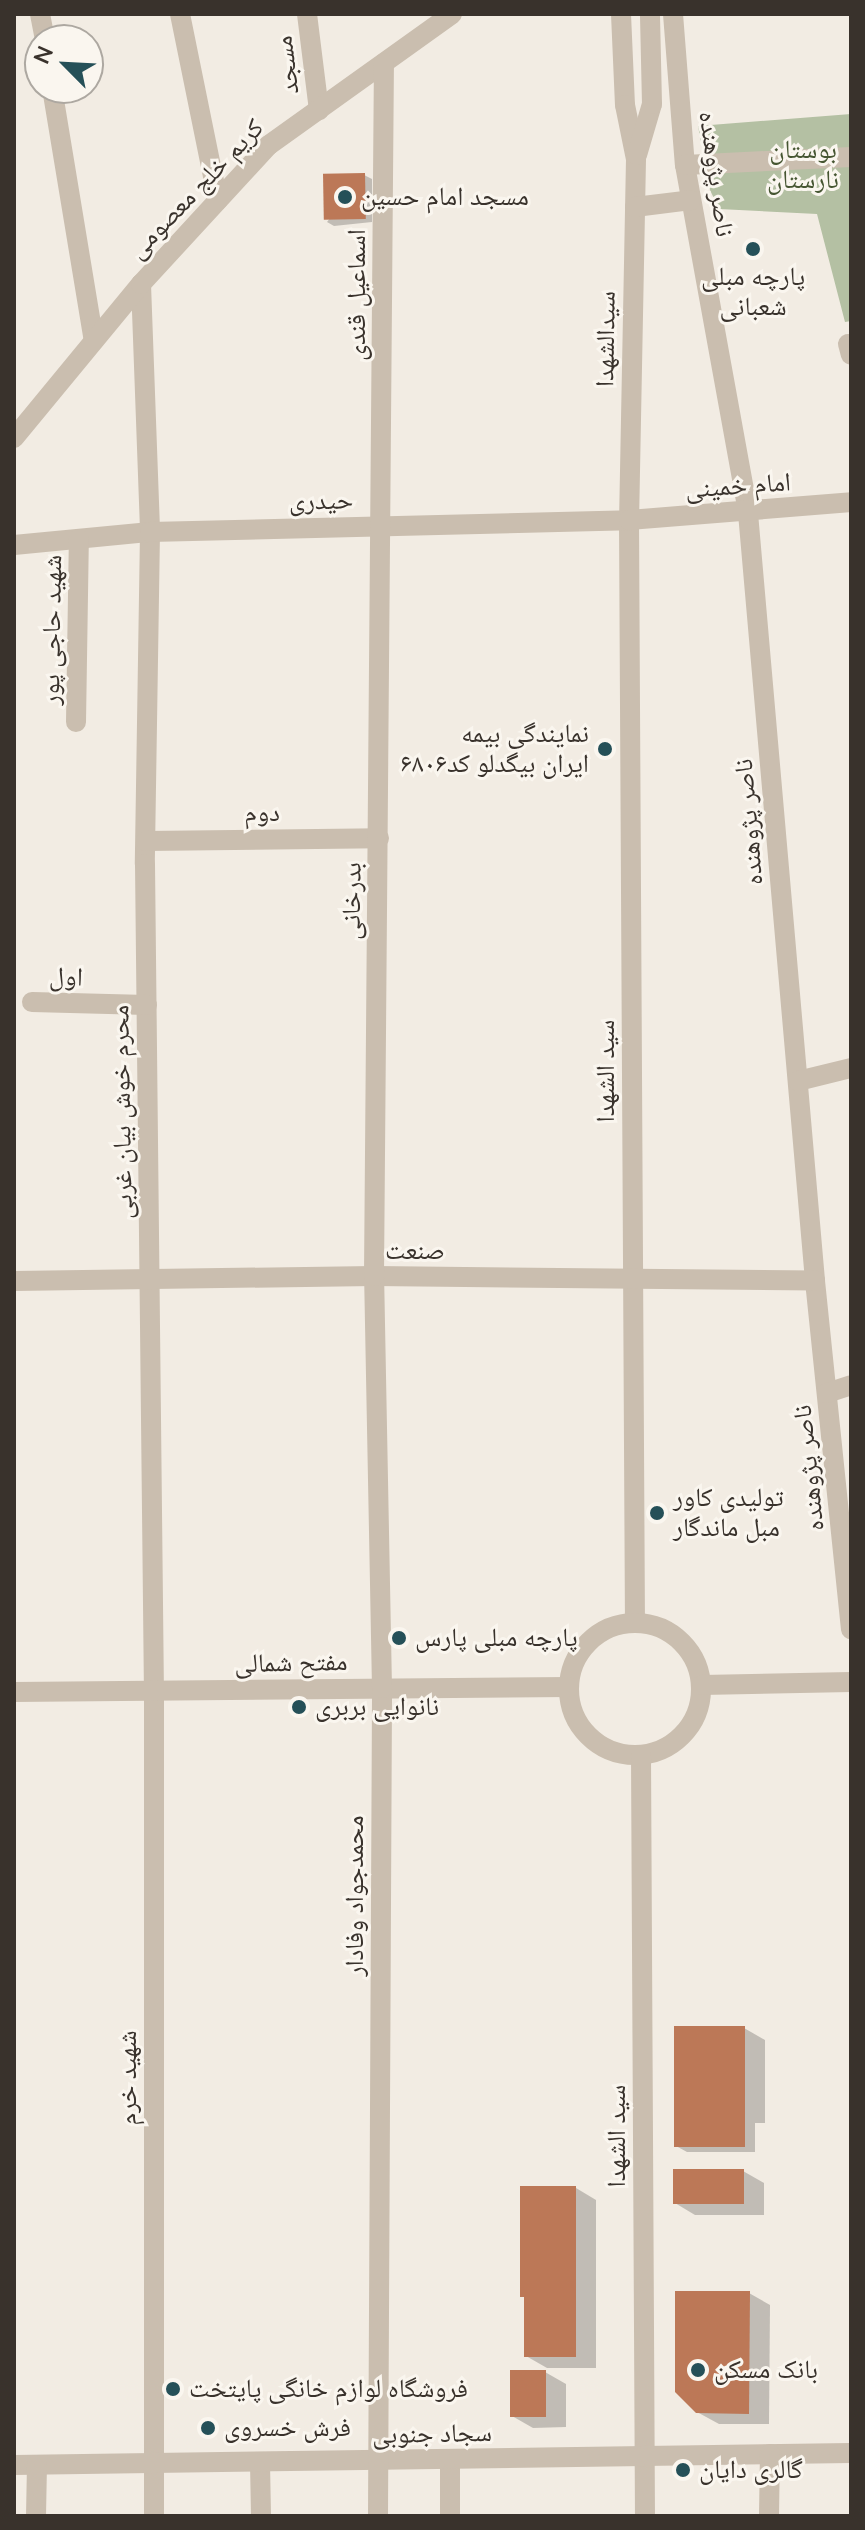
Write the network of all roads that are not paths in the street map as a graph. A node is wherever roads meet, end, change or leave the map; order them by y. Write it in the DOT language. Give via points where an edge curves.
graph roads {
  1 [pos="180,14"];
  2 [pos="307,14"];
  3 [pos="452,14"];
  4 [pos="621,14"];
  5 [pos="650,14"];
  6 [pos="673,14"];
  7 [pos="384,63"];
  8 [pos="55,104"];
  9 [pos="319,110"];
  10 [pos="851,157"];
  11 [pos="636,159"];
  12 [pos="685,165"];
  13 [pos="218,200"];
  14 [pos="691,200"];
  15 [pos="635,207"];
  16 [pos="141,284"];
  17 [pos="94,341"];
  18 [pos="14,438"];
  19 [pos="851,502"];
  20 [pos="748,513"];
  21 [pos="629,520"];
  22 [pos="382,526"];
  23 [pos="150,532"];
  24 [pos="79,539"];
  25 [pos="14,545"];
  26 [pos="76,722"];
  27 [pos="379,838"];
  28 [pos="146,841"];
  29 [pos="32,1002"];
  30 [pos="147,1005"];
  31 [pos="851,1068"];
  32 [pos="798,1081"];
  33 [pos="374,1276"];
  34 [pos="633,1277"];
  35 [pos="150,1279"];
  36 [pos="14,1281"];
  37 [pos="815,1281"];
  38 [pos="851,1385"];
  39 [pos="827,1393"];
  40 [pos="845,1495"];
  41 [pos="635,1623"];
  42 [pos="851,1629"];
  43 [pos="851,1682"];
  44 [pos="702,1685"];
  45 [pos="569,1687"];
  46 [pos="382,1688"];
  47 [pos="154,1691"];
  48 [pos="14,1692"];
  49 [pos="641,1756"];
  50 [pos="851,2453"];
  51 [pos="770,2454"];
  52 [pos="646,2456"];
  53 [pos="450,2460"];
  54 [pos="378,2461"];
  55 [pos="260,2463"];
  56 [pos="153,2464"];
  57 [pos="14,2465"];
  58 [pos="37,2465"];
  59 [pos="36,2516"];
  60 [pos="154,2516"];
  61 [pos="261,2516"];
  62 [pos="378,2516"];
  63 [pos="450,2516"];
  64 [pos="645,2516"];
  65 [pos="769,2516"];
  1 -- 13 [label="street"];
  2 -- 9 [label="street, مسجد"];
  3 -- 7 [label="street, کریم خلج معصومی"];
  4 -- 11 [label="street, سیدالشهدا" via="625,105"];
  5 -- 11 [label="street, سیدالشهدا" via="652,104"];
  6 -- 12 [label="street, ناصر پژوهنده"];
  7 -- 9 [label="street, کریم خلج معصومی"];
  7 -- 22 [label="street, اسماعیل قندی"];
  8 -- 17 [label="street"];
  9 -- 13 [label="street, کریم خلج معصومی" via="269,145"];
  10 -- 12 [label="street"];
  11 -- 15 [label="street, سیدالشهدا"];
  12 -- 14 [label="street, ناصر پژوهنده"];
  13 -- 16 [label="street, کریم خلج معصومی"];
  14 -- 15 [label="street"];
  14 -- 20 [label="street, ناصر پژوهنده"];
  15 -- 21 [label="street, سیدالشهدا"];
  16 -- 17 [label="street, کریم خلج معصومی"];
  16 -- 23 [label="street, محرم خوش بیان غربی"];
  17 -- 18 [label="street, کریم خلج معصومی"];
  19 -- 20 [label="street, امام خمینی"];
  20 -- 21 [label="street, امام خمینی"];
  20 -- 32 [label="street, ناصر پژوهنده"];
  21 -- 22 [label="street, حیدری"];
  21 -- 34 [label="street, سید الشهدا"];
  22 -- 23 [label="street, حیدری"];
  22 -- 27 [label="street, بدرخانی"];
  23 -- 24 [label="street, حیدری"];
  23 -- 28 [label="street, محرم خوش بیان غربی"];
  24 -- 25 [label="street, حیدری"];
  24 -- 26 [label="street, شهید حاجی پور"];
  27 -- 28 [label="street, دوم"];
  27 -- 33 [label="street, بدرخانی"];
  28 -- 30 [label="street, محرم خوش بیان غربی"];
  29 -- 30 [label="street, اول"];
  30 -- 35 [label="street, محرم خوش بیان غربی"];
  31 -- 32 [label="street"];
  32 -- 37 [label="street, ناصر پژوهنده"];
  33 -- 34 [label="street, صنعت"];
  33 -- 35 [label="street, صنعت"];
  33 -- 46 [label="street, محمدجواد وفادار"];
  34 -- 37 [label="street, صنعت"];
  34 -- 41 [label="street, سید الشهدا"];
  35 -- 36 [label="street, صنعت"];
  35 -- 47 [label="street, محرم خوش بیان غربی"];
  37 -- 39 [label="street, ناصر پژوهنده"];
  38 -- 39 [label="street"];
  39 -- 40 [label="street, ناصر پژوهنده"];
  40 -- 42 [label="street, ناصر پژوهنده"];
  41 -- 44 [label="street" via="655,1626 680,1641 697,1666"];
  41 -- 45 [label="street" via="615,1626 582,1649"];
  43 -- 44 [label="street"];
  44 -- 49 [label="street" via="692,1725 661,1751"];
  45 -- 46 [label="street, مفتح شمالی"];
  45 -- 49 [label="street" via="572,1709 590,1737 618,1754"];
  46 -- 47 [label="street, مفتح شمالی"];
  46 -- 54 [label="street, محمدجواد وفادار"];
  47 -- 48 [label="street, مفتح شمالی"];
  47 -- 56 [label="street, شهید خرم"];
  49 -- 52 [label="street, سید الشهدا"];
  50 -- 51 [label="street, سجاد جنوبی"];
  51 -- 52 [label="street, سجاد جنوبی"];
  51 -- 65 [label="street"];
  52 -- 53 [label="street, سجاد جنوبی"];
  52 -- 64 [label="street, سید الشهدا"];
  53 -- 54 [label="street, سجاد جنوبی"];
  53 -- 63 [label="street"];
  54 -- 55 [label="street, سجاد جنوبی"];
  54 -- 62 [label="street, محمدجواد وفادار"];
  55 -- 56 [label="street, سجاد جنوبی"];
  55 -- 61 [label="street"];
  56 -- 58 [label="street, سجاد جنوبی"];
  56 -- 60 [label="street, شهید خرم"];
  57 -- 58 [label="street, سجاد جنوبی"];
  58 -- 59 [label="street"];
}
